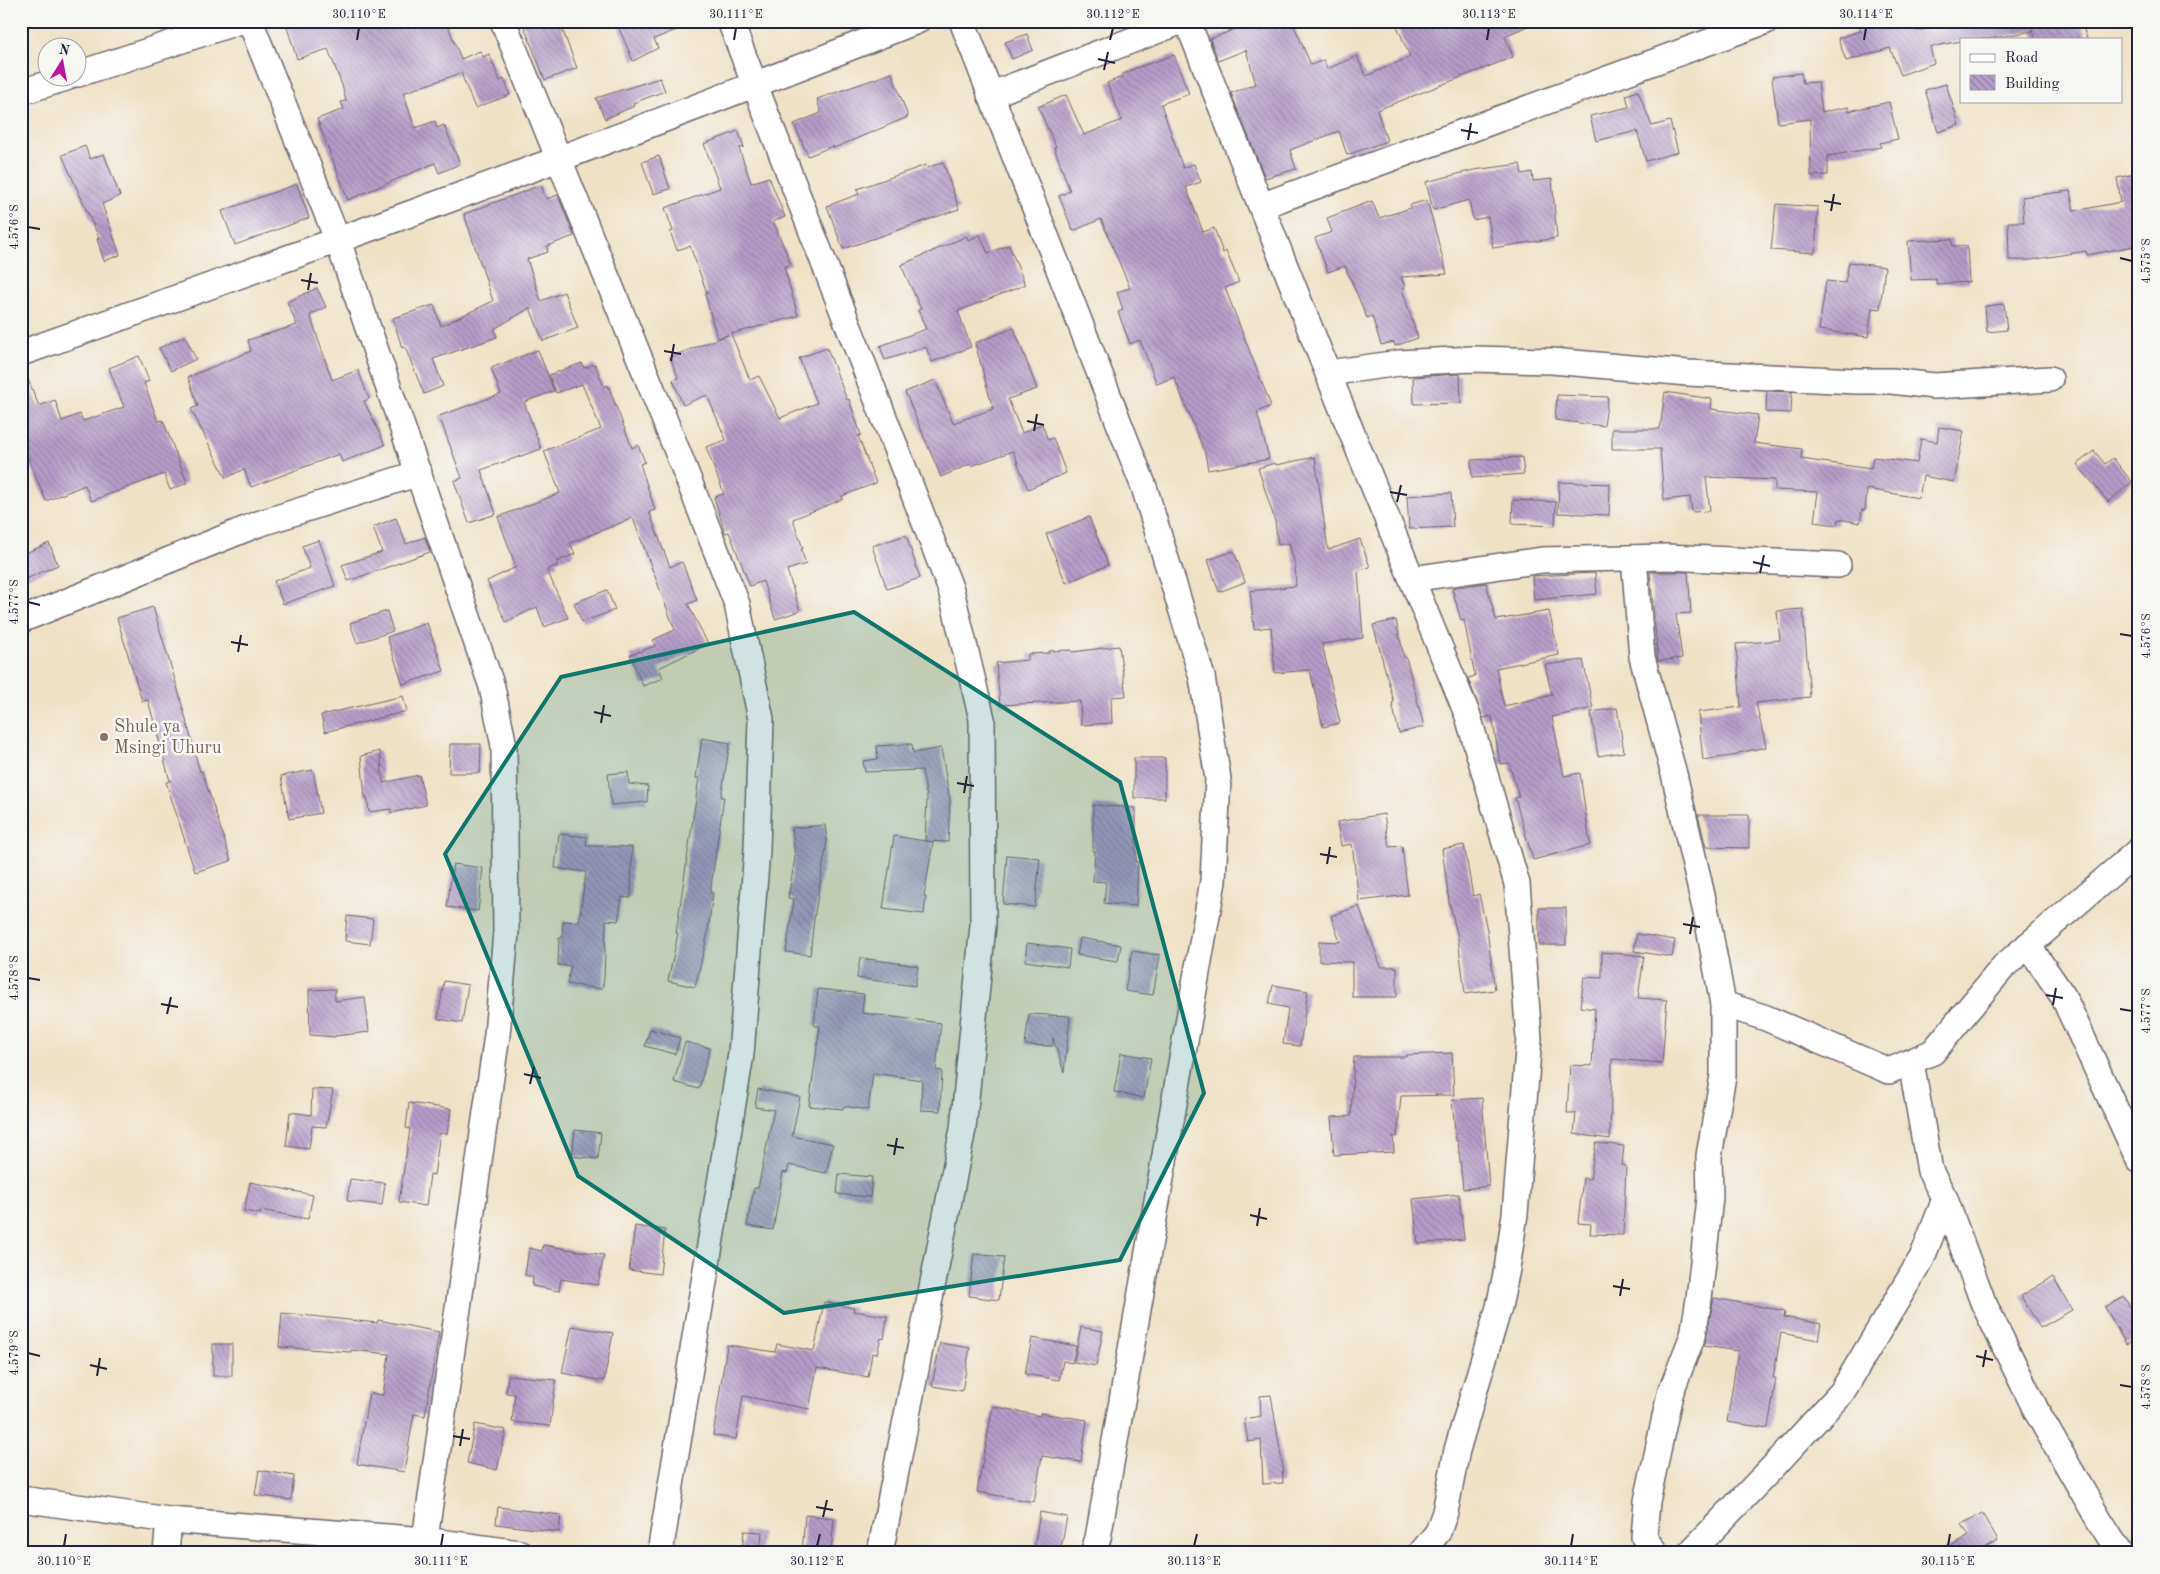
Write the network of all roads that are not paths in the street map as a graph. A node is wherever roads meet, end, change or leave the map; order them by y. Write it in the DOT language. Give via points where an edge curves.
graph roads {
  1 [pos="240,21"];
  2 [pos="250,21"];
  3 [pos="503,21"];
  4 [pos="730,21"];
  5 [pos="917,21"];
  6 [pos="962,21"];
  7 [pos="1182,21"];
  8 [pos="1187,21"];
  9 [pos="1766,21"];
  10 [pos="88,71"];
  11 [pos="755,86"];
  12 [pos="38,87"];
  13 [pos="21,92"];
  14 [pos="990,95"];
  15 [pos="558,159"];
  16 [pos="1261,206"];
  17 [pos="338,241"];
  18 [pos="21,353"];
  19 [pos="1328,373"];
  20 [pos="2050,379"];
  21 [pos="419,473"];
  22 [pos="1634,558"];
  23 [pos="1838,565"];
  24 [pos="1412,579"];
  25 [pos="21,620"];
  26 [pos="2139,850"];
  27 [pos="2028,945"];
  28 [pos="1723,1004"];
  29 [pos="1911,1062"];
  30 [pos="2139,1160"];
  31 [pos="1945,1199"];
  32 [pos="21,1500"];
  33 [pos="168,1520"];
  34 [pos="424,1547"];
  35 [pos="166,1553"];
  36 [pos="520,1553"];
  37 [pos="660,1553"];
  38 [pos="880,1553"];
  39 [pos="1093,1553"];
  40 [pos="1421,1553"];
  41 [pos="1655,1553"];
  42 [pos="1690,1553"];
  43 [pos="2120,1553"];
  1 -- 10 [label="street"];
  2 -- 17 [label="street"];
  3 -- 15 [label="street"];
  4 -- 11 [label="street"];
  5 -- 11 [label="street"];
  6 -- 14 [label="street"];
  7 -- 14 [label="street"];
  8 -- 16 [label="street"];
  9 -- 16 [label="street"];
  11 -- 15 [label="street"];
  11 -- 38 [label="street" via="951,590 982,719 983,925 963,1129"];
  12 -- 13 [label="street"];
  14 -- 39 [label="street" via="1144,487 1202,677 1218,779 1213,882"];
  15 -- 17 [label="street"];
  15 -- 37 [label="street" via="682,462 736,604 761,719 757,850 741,1054"];
  16 -- 19 [label="street"];
  17 -- 18 [label="street"];
  17 -- 21 [label="street"];
  19 -- 20 [label="street" via="1399,363 1472,359 1552,361 1688,373 1892,380 1934,386"];
  19 -- 24 [label="street"];
  21 -- 25 [label="street" via="258,524"];
  21 -- 34 [label="street" via="492,687 504,746 506,932 497,1035"];
  22 -- 23 [label="street"];
  22 -- 24 [label="street" via="1542,560"];
  22 -- 28 [label="street" via="1642,657 1677,783"];
  24 -- 40 [label="street" via="1468,716 1517,884 1529,1038 1515,1214 1500,1307 1457,1450 1446,1512 1438,1532"];
  26 -- 27 [label="street"];
  27 -- 29 [label="street" via="2004,966 1933,1052"];
  27 -- 30 [label="street" via="2063,996"];
  28 -- 29 [label="street" via="1766,1018 1888,1071"];
  28 -- 41 [label="street" via="1723,1076 1709,1156 1710,1198 1699,1299 1693,1335 1670,1394 1648,1501 1644,1537"];
  29 -- 31 [label="street" via="1930,1171"];
  31 -- 42 [label="street" via="1922,1258 1842,1392"];
  31 -- 43 [label="street" via="1983,1302 2037,1412"];
  32 -- 33 [label="street"];
  33 -- 34 [label="street"];
  33 -- 35 [label="street"];
  34 -- 36 [label="street"];
}
